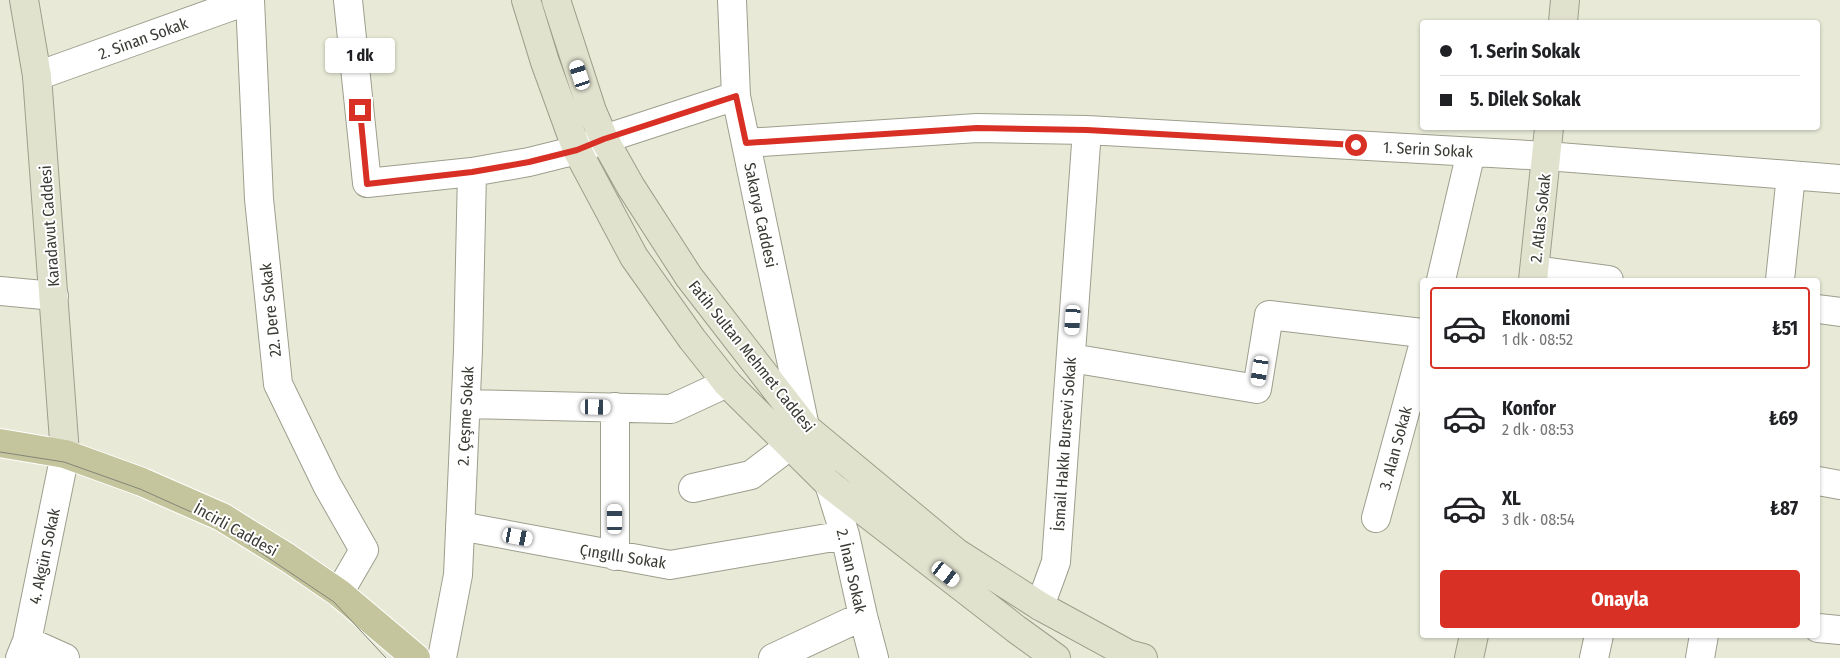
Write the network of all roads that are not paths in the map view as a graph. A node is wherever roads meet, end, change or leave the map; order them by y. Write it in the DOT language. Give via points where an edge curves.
graph roads {
  1 [pos="24,0"];
  2 [pos="348,0"];
  3 [pos="526,0"];
  4 [pos="556,0"];
  5 [pos="732,0"];
  6 [pos="1565,0"];
  7 [pos="241,2"];
  8 [pos="1562,20"];
  9 [pos="37,76"];
  10 [pos="736,96"];
  11 [pos="1087,130"];
  12 [pos="1550,130"];
  13 [pos="604,139"];
  14 [pos="746,143"];
  15 [pos="577,150"];
  16 [pos="1471,152"];
  17 [pos="1546,156"];
  18 [pos="472,172"];
  19 [pos="1791,175"];
  20 [pos="1840,179"];
  21 [pos="1534,275"];
  22 [pos="1441,278"];
  23 [pos="1579,278"];
  24 [pos="1780,278"];
  25 [pos="0,291"];
  26 [pos="54,296"];
  27 [pos="1820,309"];
  28 [pos="1840,312"];
  29 [pos="1420,333"];
  30 [pos="1420,357"];
  31 [pos="1070,358"];
  32 [pos="727,383"];
  33 [pos="466,404"];
  34 [pos="615,407"];
  35 [pos="797,437"];
  36 [pos="0,443"];
  37 [pos="65,454"];
  38 [pos="1820,481"];
  39 [pos="829,484"];
  40 [pos="1840,484"];
  41 [pos="693,488"];
  42 [pos="1376,518"];
  43 [pos="460,526"];
  44 [pos="845,535"];
  45 [pos="615,556"];
  46 [pos="339,593"];
  47 [pos="1040,606"];
  48 [pos="863,616"];
  49 [pos="1820,628"];
  50 [pos="1840,630"];
  51 [pos="1473,638"];
  52 [pos="1597,638"];
  53 [pos="1703,638"];
  54 [pos="24,649"];
  55 [pos="65,658"];
  56 [pos="416,658"];
  57 [pos="442,658"];
  58 [pos="773,658"];
  59 [pos="874,658"];
  60 [pos="1056,658"];
  61 [pos="1143,658"];
  62 [pos="1469,658"];
  63 [pos="1594,658"];
  64 [pos="1700,658"];
  1 -- 9 [label="main road, Karadavut Caddesi"];
  2 -- 18 [label="street" via="367,184"];
  3 -- 15 [label="main road, Fatih Sultan Mehmet Caddesi" via="544,62"];
  4 -- 13 [label="main road, Fatih Sultan Mehmet Caddesi"];
  5 -- 10 [label="street, Sakarya Caddesi"];
  6 -- 8 [label="main road"];
  7 -- 9 [label="street, 2. Sinan Sokak"];
  7 -- 46 [label="street, 22. Dere Sokak" via="278,384 327,485 364,550"];
  9 -- 26 [label="main road, Karadavut Caddesi"];
  10 -- 13 [label="street"];
  10 -- 14 [label="street, Sakarya Caddesi"];
  11 -- 14 [label="street, 1. Serin Sokak" via="977,128"];
  11 -- 16 [label="street, 1. Serin Sokak"];
  11 -- 31 [label="street, İsmail Hakkı Bursevi Sokak"];
  12 -- 17 [label="main road, 2. Atlas Sokak"];
  13 -- 15 [label="street"];
  13 -- 35 [label="main road, Fatih Sultan Mehmet Caddesi" via="631,188"];
  14 -- 35 [label="street, Sakarya Caddesi"];
  15 -- 18 [label="street"];
  15 -- 32 [label="main road, Fatih Sultan Mehmet Caddesi" via="634,257"];
  16 -- 17 [label="street, 1. Serin Sokak"];
  16 -- 22 [label="street"];
  17 -- 19 [label="street, 1. Serin Sokak"];
  17 -- 21 [label="main road, 2. Atlas Sokak"];
  18 -- 33 [label="street, 2. Çeşme Sokak"];
  19 -- 20 [label="street, 1. Serin Sokak"];
  19 -- 24 [label="street"];
  21 -- 23 [label="street"];
  25 -- 26 [label="street"];
  26 -- 37 [label="main road, Karadavut Caddesi"];
  27 -- 28 [label="street"];
  29 -- 31 [label="street" via="1268,314 1257,390"];
  30 -- 42 [label="street, 3. Alan Sokak"];
  31 -- 47 [label="street, İsmail Hakkı Bursevi Sokak" via="1056,562"];
  32 -- 34 [label="street" via="671,409"];
  32 -- 35 [label="main road, Fatih Sultan Mehmet Caddesi"];
  33 -- 34 [label="street"];
  33 -- 43 [label="street, 2. Çeşme Sokak"];
  34 -- 45 [label="street"];
  35 -- 39 [label="main road, Fatih Sultan Mehmet Caddesi"];
  35 -- 41 [label="street" via="751,475"];
  35 -- 47 [label="main road, Fatih Sultan Mehmet Caddesi" via="957,553"];
  36 -- 37 [label="main road, İncirli Caddesi"];
  37 -- 46 [label="main road, İncirli Caddesi" via="142,482 222,518"];
  37 -- 54 [label="street, 4. Akgün Sokak"];
  38 -- 40 [label="street"];
  39 -- 44 [label="street, 2. İnan Sokak"];
  39 -- 60 [label="main road, Fatih Sultan Mehmet Caddesi"];
  43 -- 45 [label="street, Çıngıllı Sokak"];
  43 -- 57 [label="street, 2. Çeşme Sokak" via="458,574"];
  44 -- 45 [label="street, Çıngıllı Sokak" via="670,565"];
  44 -- 48 [label="street, 2. İnan Sokak"];
  46 -- 56 [label="main road, İncirli Caddesi"];
  47 -- 61 [label="main road, Fatih Sultan Mehmet Caddesi" via="1128,654"];
  48 -- 58 [label="street"];
  48 -- 59 [label="street, 2. İnan Sokak"];
  49 -- 50 [label="street"];
  51 -- 62 [label="main road"];
  52 -- 63 [label="street"];
  53 -- 64 [label="street"];
  54 -- 55 [label="street"];
}
